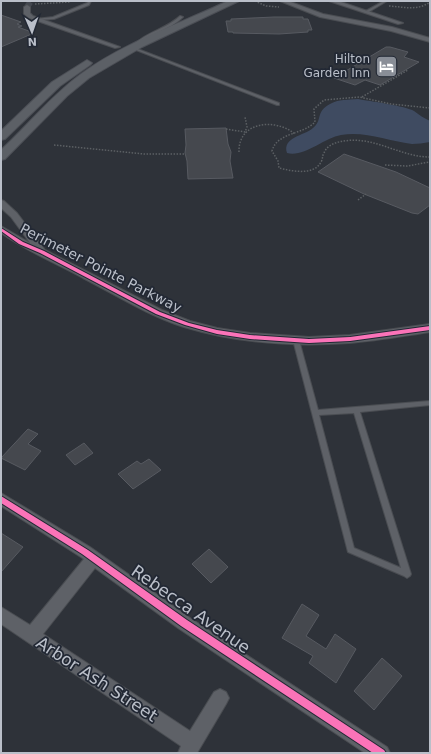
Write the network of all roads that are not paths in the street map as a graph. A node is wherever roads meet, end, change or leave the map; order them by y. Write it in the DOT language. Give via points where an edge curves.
graph roads {
  1 [pos="90,1"];
  2 [pos="216,1"];
  3 [pos="235,1"];
  4 [pos="283,1"];
  5 [pos="332,1"];
  6 [pos="386,1"];
  7 [pos="27,7"];
  8 [pos="366,12"];
  9 [pos="181,17"];
  10 [pos="51,20"];
  11 [pos="351,21"];
  12 [pos="410,26"];
  13 [pos="430,40"];
  14 [pos="116,47"];
  15 [pos="133,48"];
  16 [pos="84,77"];
  17 [pos="278,104"];
  18 [pos="1,137"];
  19 [pos="1,156"];
  20 [pos="1,203"];
  21 [pos="1,229"];
  22 [pos="42,252"];
  23 [pos="430,328"];
  24 [pos="296,340"];
  25 [pos="430,403"];
  26 [pos="356,410"];
  27 [pos="316,414"];
  28 [pos="1,499"];
  29 [pos="94,558"];
  30 [pos="1,615"];
  31 [pos="31,636"];
  32 [pos="220,698"];
  33 [pos="190,748"];
  34 [pos="373,748"];
  1 -- 10 [label="lane"];
  2 -- 9 [label="main road"];
  3 -- 15 [label="main road"];
  4 -- 11 [label="street" via="322,16"];
  5 -- 8 [label="street"];
  6 -- 8 [label="lane"];
  7 -- 10 [label="street" via="28,15"];
  8 -- 11 [label="street"];
  8 -- 12 [label="street"];
  9 -- 14 [label="main road"];
  9 -- 15 [label="lane" via="171,25 142,39"];
  10 -- 14 [label="street"];
  11 -- 13 [label="street"];
  14 -- 16 [label="main road" via="117,52 89,68"];
  14 -- 18 [label="main road" via="60,80"];
  15 -- 16 [label="main road"];
  15 -- 17 [label="lane"];
  16 -- 19 [label="main road"];
  20 -- 22 [label="street, Perimeter Pointe Parkway" via="14,215"];
  21 -- 22 [label="street, Perimeter Pointe Parkway" via="21,243"];
  22 -- 24 [label="street, Perimeter Pointe Parkway" via="158,313 187,324 250,337"];
  23 -- 24 [label="street, Perimeter Pointe Parkway" via="350,339"];
  24 -- 27 [label="lane"];
  25 -- 26 [label="lane"];
  26 -- 27 [label="lane"];
  26 -- 27 [label="lane" via="407,574 352,550"];
  28 -- 29 [label="street, Rebecca Avenue"];
  29 -- 31 [label="street"];
  29 -- 34 [label="street, Rebecca Avenue" via="184,623"];
  30 -- 31 [label="street, Arbor Ash Street"];
  31 -- 33 [label="street, Arbor Ash Street"];
  32 -- 33 [label="street"];
}
